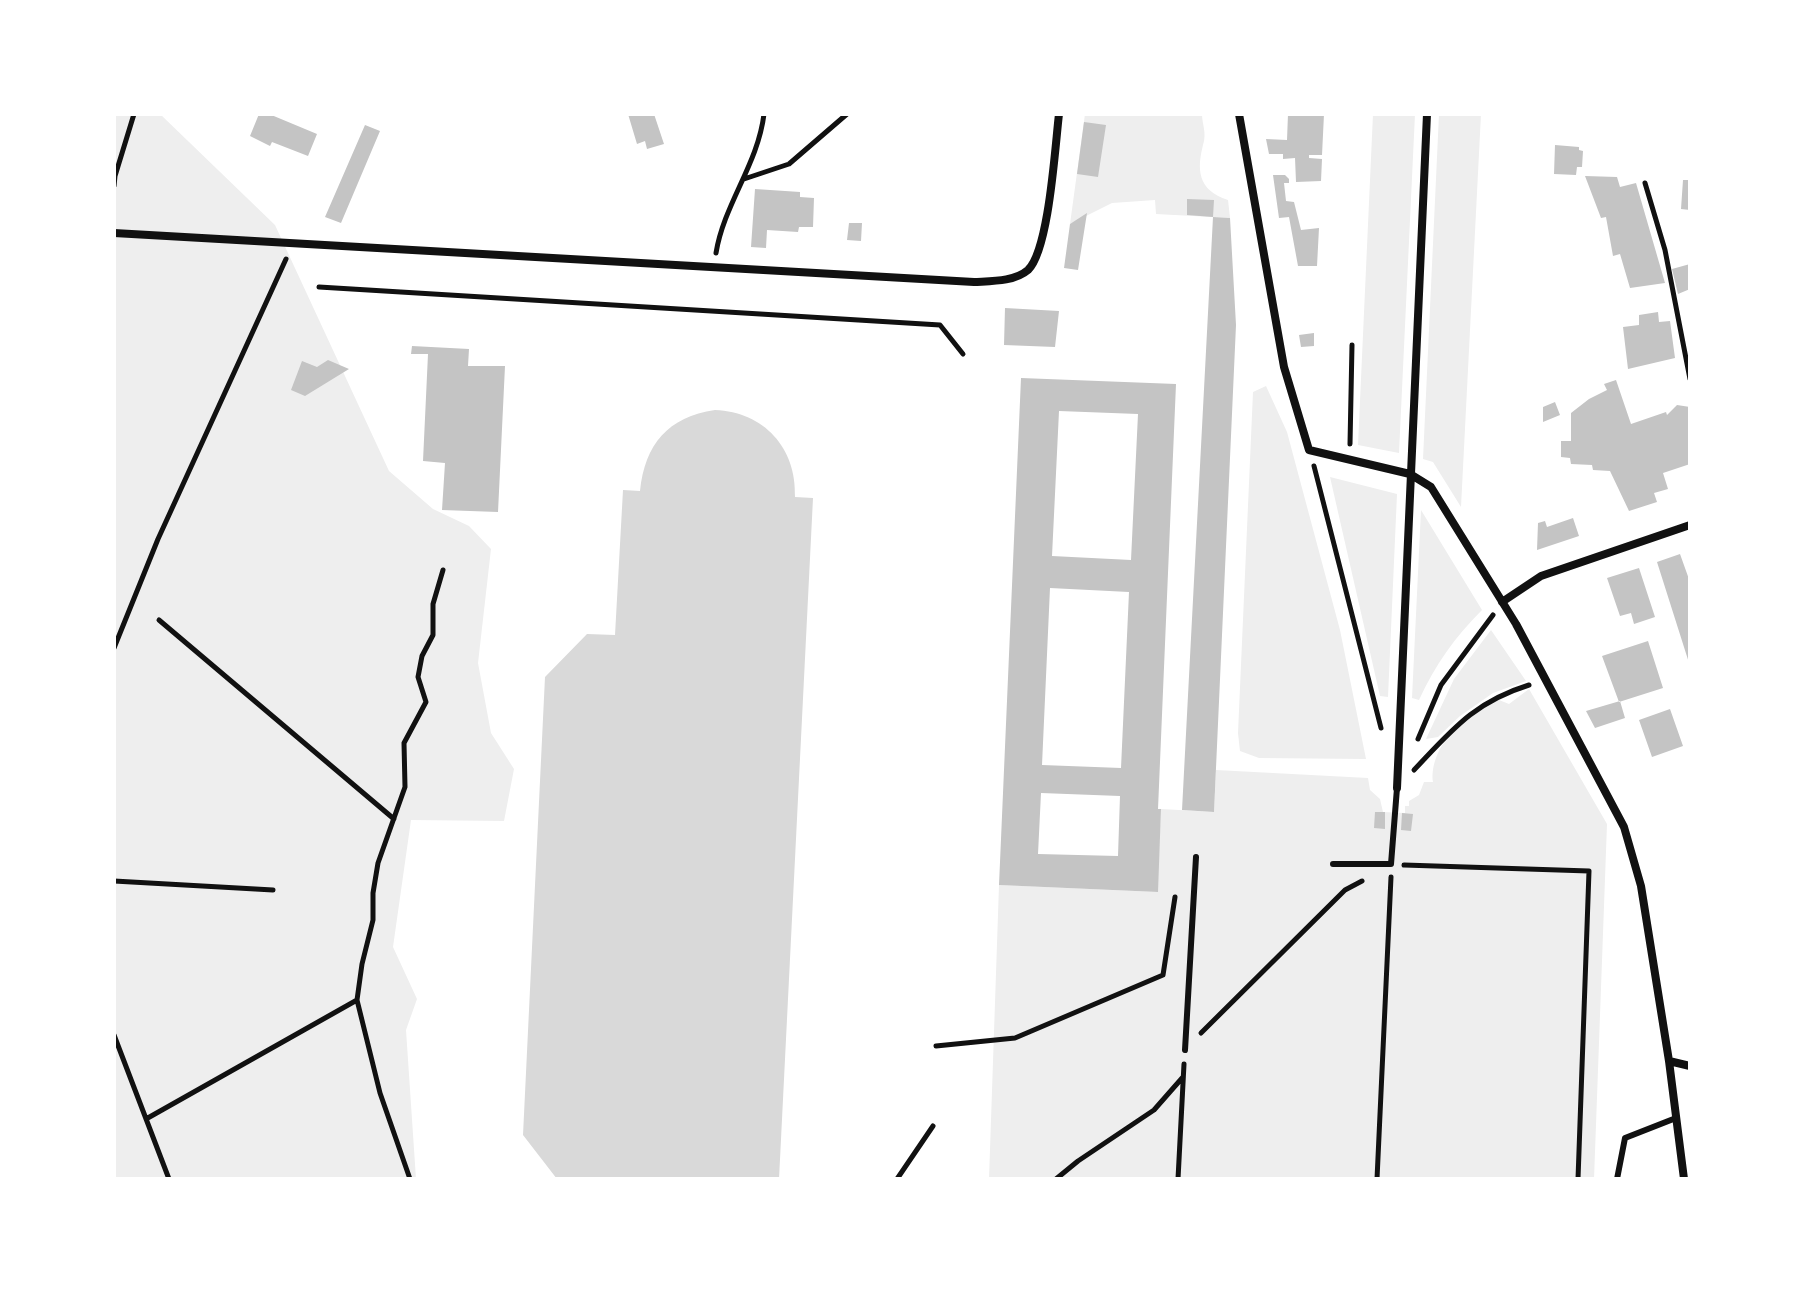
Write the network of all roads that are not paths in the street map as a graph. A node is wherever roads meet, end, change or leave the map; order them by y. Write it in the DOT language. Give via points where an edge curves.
graph roads {
  1 [pos="1059,114"];
  2 [pos="1239,114"];
  3 [pos="1427,114"];
  4 [pos="114,233"];
  5 [pos="1410,474"];
  6 [pos="1690,525"];
  7 [pos="1502,602"];
  8 [pos="1397,788"];
  9 [pos="1196,857"];
  10 [pos="1333,864"];
  11 [pos="1185,1050"];
  12 [pos="1669,1061"];
  13 [pos="1690,1066"];
  14 [pos="1676,1118"];
  15 [pos="1617,1179"];
  16 [pos="1684,1179"];
  1 -- 4 [label="street" via="1036,260 1026,273 1002,281"];
  2 -- 5 [label="street" via="1284,367 1309,450"];
  3 -- 5 [label="street"];
  5 -- 7 [label="street" via="1431,487"];
  5 -- 8 [label="street"];
  6 -- 7 [label="street" via="1541,576"];
  7 -- 12 [label="street" via="1624,827 1641,886"];
  8 -- 10 [label="lane" via="1391,864"];
  9 -- 11 [label="lane"];
  12 -- 13 [label="street"];
  12 -- 14 [label="street"];
  14 -- 15 [label="lane" via="1625,1138"];
  14 -- 16 [label="street"];
}
